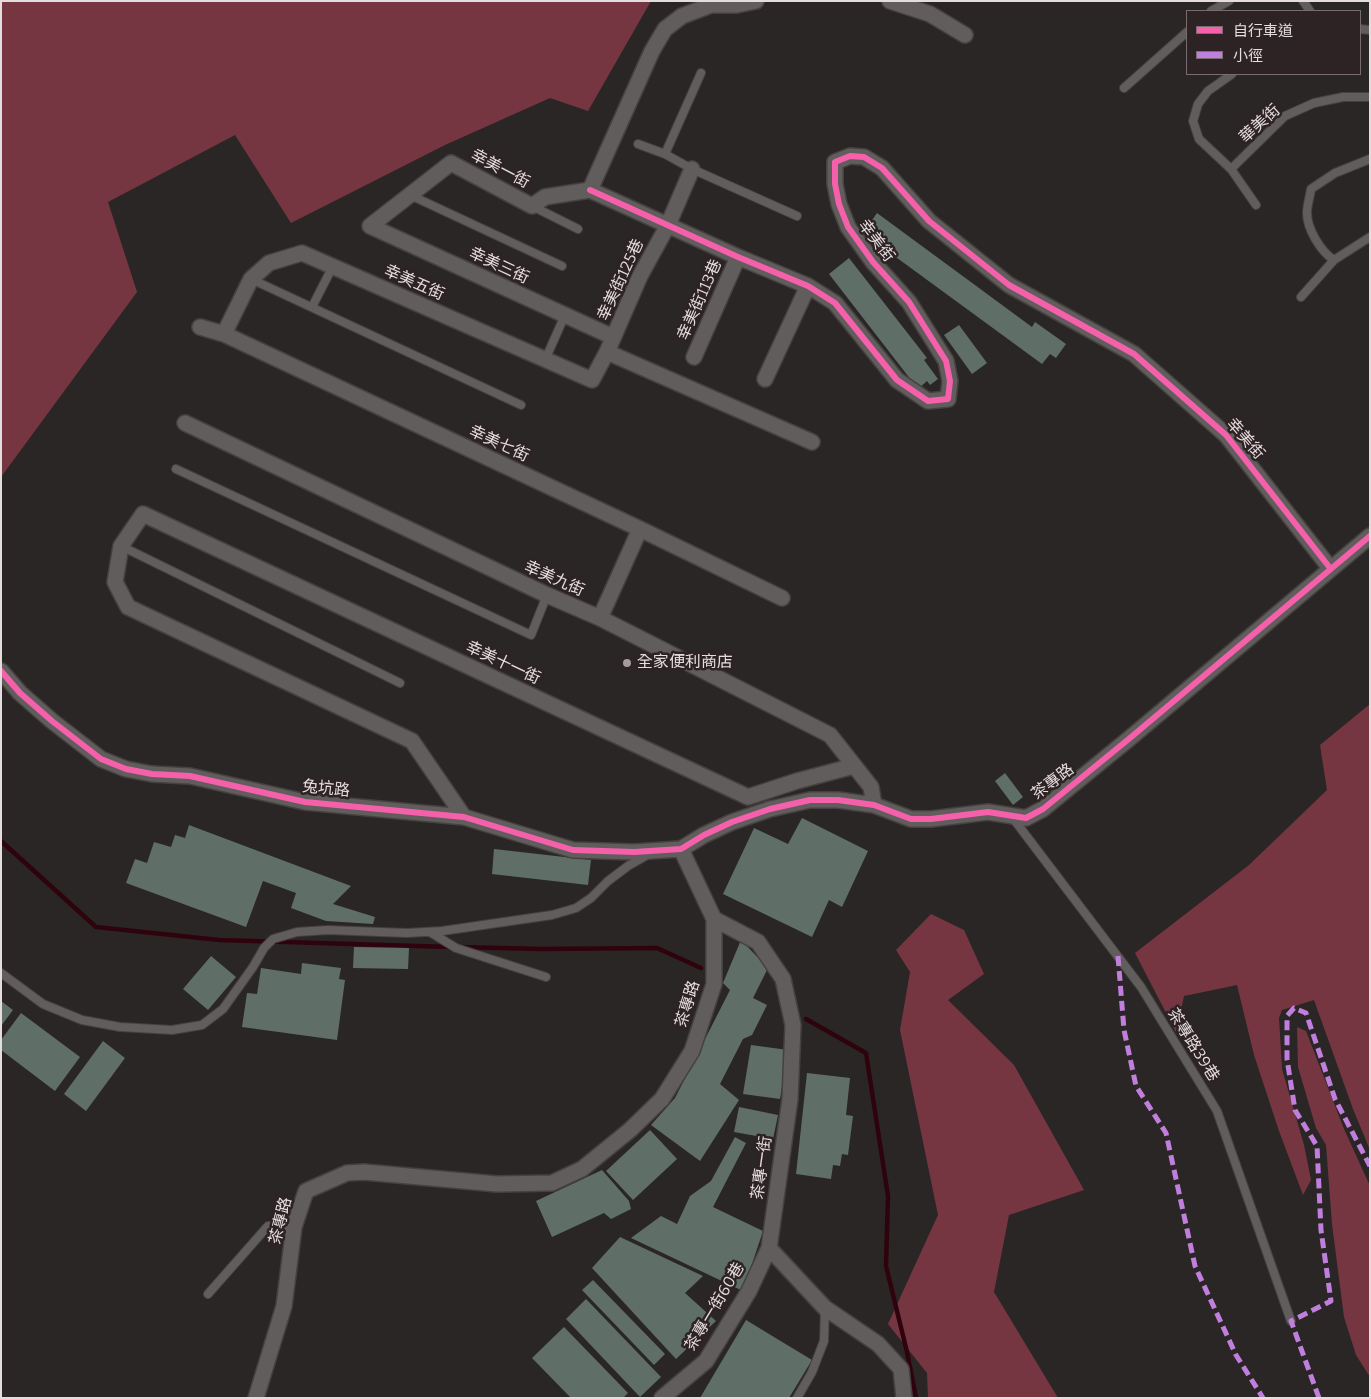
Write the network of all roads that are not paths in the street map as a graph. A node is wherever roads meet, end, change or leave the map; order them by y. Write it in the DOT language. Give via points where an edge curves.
graph roads {
  1 [pos="756,1"];
  2 [pos="890,1"];
  3 [pos="1228,1"];
  4 [pos="1213,10"];
  5 [pos="1186,33"];
  6 [pos="965,35"];
  7 [pos="701,72"];
  8 [pos="1231,75"];
  9 [pos="1124,88"];
  10 [pos="1370,97"];
  11 [pos="638,144"];
  12 [pos="665,154"];
  13 [pos="1370,160"];
  14 [pos="692,169"];
  15 [pos="1231,169"];
  16 [pos="590,190"];
  17 [pos="410,195"];
  18 [pos="1256,205"];
  19 [pos="532,206"];
  20 [pos="797,216"];
  21 [pos="668,225"];
  22 [pos="578,229"];
  23 [pos="1370,237"];
  24 [pos="738,257"];
  25 [pos="1334,260"];
  26 [pos="333,266"];
  27 [pos="562,266"];
  28 [pos="251,279"];
  29 [pos="808,286"];
  30 [pos="1301,297"];
  31 [pos="312,308"];
  32 [pos="565,315"];
  33 [pos="200,327"];
  34 [pos="224,334"];
  35 [pos="613,337"];
  36 [pos="607,352"];
  37 [pos="694,357"];
  38 [pos="545,360"];
  39 [pos="765,379"];
  40 [pos="521,406"];
  41 [pos="185,423"];
  42 [pos="812,442"];
  43 [pos="176,469"];
  44 [pos="640,529"];
  45 [pos="1370,536"];
  46 [pos="121,546"];
  47 [pos="1330,568"];
  48 [pos="547,595"];
  49 [pos="782,598"];
  50 [pos="600,618"];
  51 [pos="1,671"];
  52 [pos="400,683"];
  53 [pos="854,766"];
  54 [pos="874,805"];
  55 [pos="1010,815"];
  56 [pos="464,816"];
  57 [pos="681,849"];
  58 [pos="655,850"];
  59 [pos="714,919"];
  60 [pos="430,932"];
  61 [pos="1,973"];
  62 [pos="546,977"];
  63 [pos="294,1227"];
  64 [pos="769,1248"];
  65 [pos="208,1294"];
  66 [pos="825,1308"];
  67 [pos="1290,1321"];
  68 [pos="256,1398"];
  69 [pos="662,1398"];
  70 [pos="797,1398"];
  71 [pos="904,1398"];
  1 -- 16 [label="street" via="711,5 682,16 665,29"];
  2 -- 6 [label="street" via="930,14"];
  3 -- 4 [label="lane"];
  5 -- 9 [label="lane"];
  7 -- 12 [label="lane"];
  8 -- 15 [label="lane" via="1208,91 1198,104 1193,122 1199,138"];
  10 -- 15 [label="lane, 華美街" via="1342,97 1314,103 1285,116"];
  11 -- 12 [label="lane"];
  12 -- 14 [label="lane"];
  13 -- 25 [label="lane" via="1335,173 1311,189 1307,219 1316,239 1328,257"];
  14 -- 20 [label="lane"];
  14 -- 21 [label="street, 幸美街125巷"];
  15 -- 18 [label="lane"];
  16 -- 19 [label="street, 幸美一街" via="545,197"];
  16 -- 21 [label="street, 幸美街"];
  17 -- 19 [label="street, 幸美一街" via="450,163"];
  17 -- 27 [label="lane"];
  17 -- 32 [label="street, 幸美三街" via="370,226"];
  19 -- 22 [label="lane"];
  21 -- 24 [label="street, 幸美街"];
  21 -- 35 [label="street, 幸美街125巷" via="640,276"];
  23 -- 25 [label="lane"];
  24 -- 29 [label="street, 幸美街"];
  24 -- 37 [label="street, 幸美街113巷"];
  25 -- 30 [label="lane"];
  26 -- 28 [label="street, 幸美五街" via="302,253 270,264"];
  26 -- 31 [label="lane"];
  26 -- 38 [label="street, 幸美五街"];
  28 -- 31 [label="lane"];
  28 -- 34 [label="street, 幸美五街"];
  29 -- 39 [label="street"];
  29 -- 47 [label="street, 幸美街" via="835,303 897,380 928,400 948,399 950,382 946,360 909,302 873,262 848,227 839,204 835,162 850,156 864,157 882,168 929,221 1009,285 1134,354 1219,428"];
  31 -- 40 [label="lane"];
  32 -- 35 [label="street, 幸美三街"];
  32 -- 38 [label="lane"];
  33 -- 34 [label="street, 幸美七街"];
  34 -- 44 [label="street, 幸美七街"];
  35 -- 36 [label="street, 幸美街125巷"];
  36 -- 38 [label="street, 幸美五街" via="592,380"];
  36 -- 42 [label="street"];
  41 -- 48 [label="street, 幸美九街"];
  43 -- 48 [label="lane" via="532,635"];
  44 -- 49 [label="street, 幸美七街"];
  44 -- 50 [label="street"];
  45 -- 47 [label="street, 茶專路"];
  46 -- 52 [label="lane"];
  46 -- 53 [label="street, 幸美十一街" via="143,514 748,797"];
  46 -- 56 [label="street" via="116,582 128,607 412,741"];
  47 -- 55 [label="street, 茶專路" via="1043,809 1026,818"];
  48 -- 50 [label="street, 幸美九街"];
  50 -- 53 [label="street, 幸美九街" via="830,735"];
  51 -- 56 [label="street, 兔坑路" via="52,721 101,759 126,769 190,776 305,802"];
  53 -- 54 [label="street, 幸美九街" via="871,787"];
  54 -- 55 [label="street, 茶專路" via="911,819 988,812"];
  54 -- 57 [label="street, 茶專路" via="810,800 778,807 725,825"];
  55 -- 67 [label="lane, 茶專路39巷" via="1141,987 1217,1110"];
  56 -- 58 [label="street, 兔坑路" via="573,850"];
  57 -- 58 [label="street, 兔坑路"];
  57 -- 59 [label="street, 茶專路"];
  58 -- 60 [label="lane" via="628,866 576,908 517,921"];
  59 -- 63 [label="street, 茶專路" via="714,984 692,1051 662,1099 582,1169 552,1183 497,1184 347,1173 306,1191"];
  59 -- 64 [label="street, 茶專一街" via="758,942 783,979 793,1025 790,1099"];
  60 -- 61 [label="lane" via="328,930 297,932 273,939 223,1009 202,1025 172,1030 82,1020 43,1004"];
  60 -- 62 [label="lane" via="456,948"];
  63 -- 65 [label="lane" via="268,1226"];
  63 -- 68 [label="street, 茶專路" via="284,1306"];
  64 -- 66 [label="street"];
  64 -- 69 [label="street, 茶專一街60巷" via="749,1291 706,1361"];
  66 -- 70 [label="lane" via="824,1341"];
  66 -- 71 [label="street" via="878,1344 901,1369"];
}
